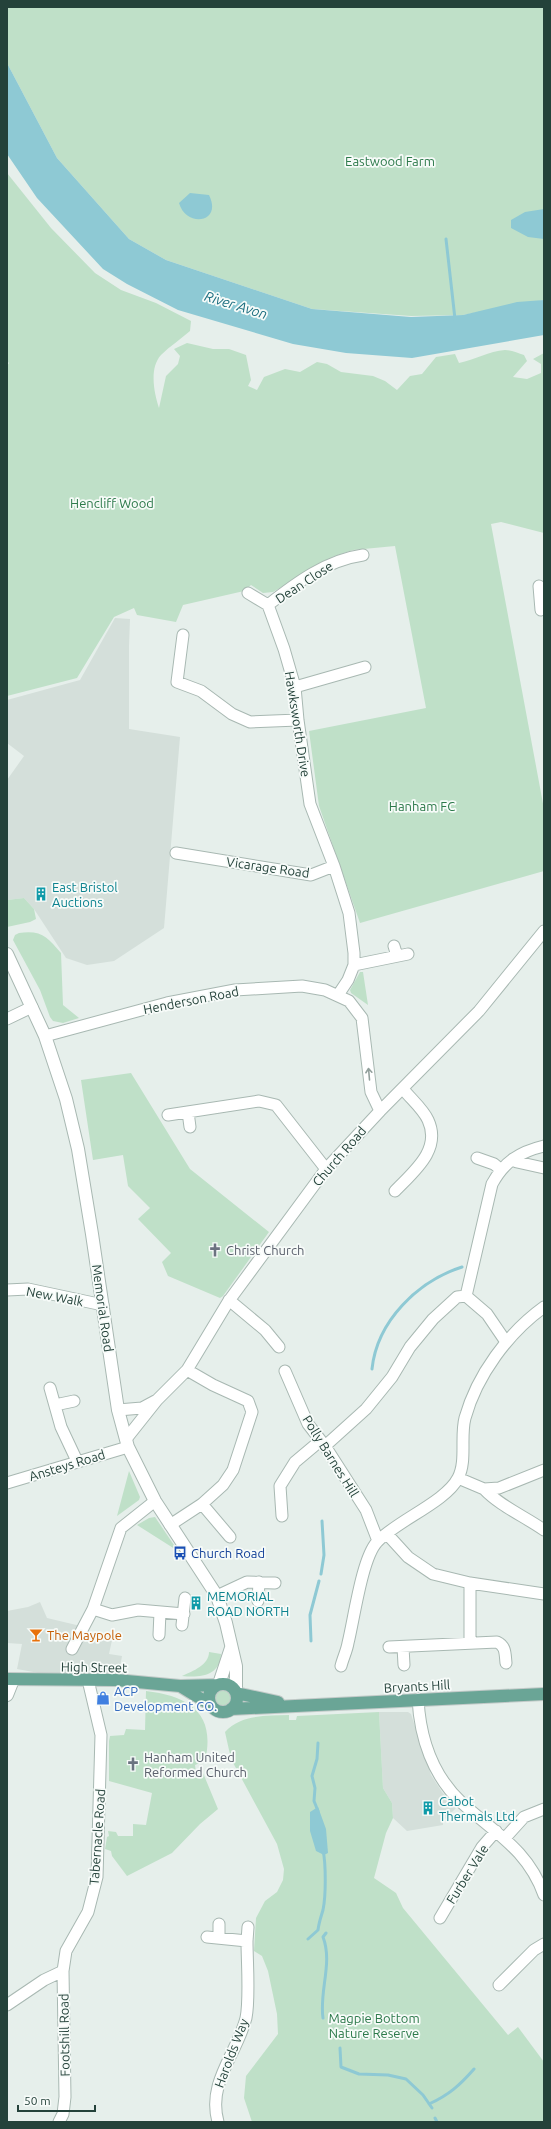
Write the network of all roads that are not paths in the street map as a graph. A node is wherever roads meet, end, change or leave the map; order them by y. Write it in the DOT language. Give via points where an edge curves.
graph roads {
  1 [pos="363,555"];
  2 [pos="248,593"];
  3 [pos="541,594"];
  4 [pos="268,605"];
  5 [pos="541,610"];
  6 [pos="183,635"];
  7 [pos="365,667"];
  8 [pos="295,687"];
  9 [pos="298,720"];
  10 [pos="176,853"];
  11 [pos="334,866"];
  12 [pos="544,931"];
  13 [pos="7,954"];
  14 [pos="408,954"];
  15 [pos="354,965"];
  16 [pos="338,995"];
  17 [pos="32,1007"];
  18 [pos="7,1020"];
  19 [pos="45,1036"];
  20 [pos="403,1089"];
  21 [pos="380,1111"];
  22 [pos="188,1112"];
  23 [pos="168,1115"];
  24 [pos="190,1127"];
  25 [pos="544,1146"];
  26 [pos="477,1158"];
  27 [pos="513,1159"];
  28 [pos="544,1168"];
  29 [pos="326,1169"];
  30 [pos="500,1169"];
  31 [pos="395,1191"];
  32 [pos="7,1290"];
  33 [pos="466,1296"];
  34 [pos="229,1300"];
  35 [pos="103,1305"];
  36 [pos="544,1307"];
  37 [pos="506,1342"];
  38 [pos="279,1347"];
  39 [pos="187,1370"];
  40 [pos="285,1371"];
  41 [pos="50,1388"];
  42 [pos="157,1400"];
  43 [pos="74,1401"];
  44 [pos="55,1406"];
  45 [pos="118,1410"];
  46 [pos="127,1443"];
  47 [pos="323,1443"];
  48 [pos="78,1461"];
  49 [pos="544,1470"];
  50 [pos="458,1478"];
  51 [pos="7,1483"];
  52 [pos="484,1488"];
  53 [pos="155,1501"];
  54 [pos="202,1504"];
  55 [pos="282,1516"];
  56 [pos="170,1525"];
  57 [pos="544,1530"];
  58 [pos="387,1534"];
  59 [pos="230,1537"];
  60 [pos="378,1541"];
  61 [pos="260,1582"];
  62 [pos="275,1583"];
  63 [pos="470,1583"];
  64 [pos="544,1594"];
  65 [pos="217,1596"];
  66 [pos="185,1598"];
  67 [pos="258,1602"];
  68 [pos="93,1609"];
  69 [pos="160,1612"];
  70 [pos="184,1614"];
  71 [pos="182,1625"];
  72 [pos="159,1635"];
  73 [pos="470,1643"];
  74 [pos="389,1647"];
  75 [pos="403,1647"];
  76 [pos="231,1648"];
  77 [pos="72,1649"];
  78 [pos="506,1663"];
  79 [pos="404,1665"];
  80 [pos="341,1666"];
  81 [pos="10,1680"];
  82 [pos="88,1680"];
  83 [pos="218,1685"];
  84 [pos="180,1686"];
  85 [pos="236,1692"];
  86 [pos="544,1694"];
  87 [pos="7,1695"];
  88 [pos="418,1699"];
  89 [pos="211,1705"];
  90 [pos="292,1706"];
  91 [pos="231,1709"];
  92 [pos="544,1809"];
  93 [pos="500,1834"];
  94 [pos="544,1895"];
  95 [pos="440,1918"];
  96 [pos="219,1924"];
  97 [pos="248,1927"];
  98 [pos="207,1937"];
  99 [pos="219,1937"];
  100 [pos="247,1941"];
  101 [pos="544,1944"];
  102 [pos="63,1970"];
  103 [pos="499,1985"];
  104 [pos="7,2005"];
  105 [pos="60,2122"];
  106 [pos="218,2122"];
  1 -- 4 [label="street, Dean Close" via="332,563 287,590"];
  2 -- 4 [label="street"];
  3 -- 5 [label="street"];
  4 -- 8 [label="street, Hawksworth Drive"];
  6 -- 9 [label="street" via="177,682 201,691 232,714 250,722"];
  7 -- 8 [label="street"];
  8 -- 9 [label="street, Hawksworth Drive"];
  9 -- 11 [label="street, Hawksworth Drive" via="310,804"];
  10 -- 11 [label="street, Vicarage Road" via="310,875"];
  11 -- 15 [label="street" via="349,913"];
  12 -- 20 [label="street, Church Road" via="479,1011"];
  13 -- 17 [label="street, Memorial Road"];
  14 -- 15 [label="street" via="395,951"];
  15 -- 16 [label="street"];
  16 -- 19 [label="street, Henderson Road" via="302,986 235,990 167,1002"];
  21 -- 16 [label="street, one-way" via="371,1092 362,1018 349,1001"];
  17 -- 18 [label="street"];
  17 -- 19 [label="street, Memorial Road"];
  19 -- 35 [label="street, Memorial Road" via="66,1099 78,1149"];
  20 -- 21 [label="street, Church Road"];
  20 -- 31 [label="street" via="428,1120 432,1139 424,1160"];
  21 -- 29 [label="street, Church Road"];
  22 -- 23 [label="street"];
  22 -- 24 [label="street"];
  22 -- 29 [label="street" via="259,1101 269,1103 276,1106"];
  25 -- 27 [label="street" via="529,1149"];
  26 -- 30 [label="street"];
  27 -- 28 [label="street"];
  27 -- 30 [label="street"];
  29 -- 34 [label="street, Church Road"];
  30 -- 33 [label="street" via="492,1184"];
  32 -- 35 [label="street, New Walk" via="28,1290"];
  33 -- 37 [label="street" via="487,1314"];
  33 -- 47 [label="street" via="457,1297 432,1319 410,1347 392,1377 366,1409"];
  34 -- 38 [label="street" via="265,1330"];
  34 -- 39 [label="street, Church Road"];
  35 -- 45 [label="street, Memorial Road"];
  36 -- 37 [label="street"];
  37 -- 50 [label="street" via="479,1382 465,1419"];
  39 -- 42 [label="street, Church Road"];
  39 -- 54 [label="street" via="248,1401 252,1412 233,1470 223,1485"];
  40 -- 47 [label="street, Polly Barnes Hill" via="308,1424"];
  41 -- 44 [label="street"];
  42 -- 45 [label="street, Church Road" via="142,1408"];
  42 -- 46 [label="street, Church Road"];
  43 -- 44 [label="street"];
  44 -- 48 [label="street" via="61,1427"];
  45 -- 46 [label="street, Memorial Road"];
  46 -- 48 [label="street, Ansteys Road"];
  46 -- 53 [label="street, Memorial Road"];
  47 -- 55 [label="street" via="295,1462 280,1486"];
  47 -- 60 [label="street, Polly Barnes Hill" via="366,1510"];
  48 -- 51 [label="street, Ansteys Road"];
  49 -- 52 [label="street" via="499,1488"];
  50 -- 52 [label="street"];
  50 -- 58 [label="street" via="443,1495"];
  52 -- 57 [label="street" via="495,1500 522,1514"];
  53 -- 56 [label="street, Memorial Road"];
  53 -- 68 [label="street" via="121,1528"];
  54 -- 56 [label="street"];
  54 -- 59 [label="street"];
  56 -- 65 [label="street, Memorial Road"];
  58 -- 60 [label="street"];
  58 -- 63 [label="street" via="408,1557 433,1574"];
  60 -- 80 [label="street" via="366,1566 341,1649"];
  61 -- 62 [label="street"];
  61 -- 65 [label="street" via="247,1582"];
  61 -- 67 [label="street"];
  63 -- 64 [label="street"];
  63 -- 73 [label="street"];
  65 -- 76 [label="street, Memorial Road"];
  66 -- 70 [label="street"];
  68 -- 69 [label="street" via="112,1615 138,1610"];
  68 -- 77 [label="street"];
  69 -- 70 [label="street"];
  69 -- 72 [label="street"];
  70 -- 71 [label="street"];
  73 -- 75 [label="street"];
  73 -- 78 [label="street" via="497,1642 505,1650"];
  74 -- 75 [label="street"];
  75 -- 79 [label="street"];
  76 -- 83 [label="street, Memorial Road"];
  76 -- 85 [label="street, Memorial Road" via="236,1666"];
  81 -- 82 [label="main road, High Street"];
  81 -- 87 [label="street"];
  82 -- 84 [label="main road, High Street"];
  82 -- 102 [label="street, Tabernacle Road" via="101,1735 97,1877 88,1912 66,1951"];
  83 -- 84 [label="main road, High Street"];
  83 -- 85 [label="main road" via="226,1684"];
  83 -- 89 [label="main road" via="211,1692"];
  84 -- 89 [label="main road, High Street"];
  85 -- 90 [label="main road, Bryants Hill"];
  85 -- 91 [label="main road" via="237,1702"];
  86 -- 88 [label="main road, Bryants Hill"];
  88 -- 90 [label="main road, Bryants Hill"];
  88 -- 93 [label="street" via="423,1738 434,1763 461,1802"];
  89 -- 91 [label="main road" via="221,1711"];
  90 -- 91 [label="main road, Bryants Hill"];
  92 -- 93 [label="street, Furber Vale" via="524,1817"];
  93 -- 94 [label="street" via="528,1863"];
  93 -- 95 [label="street, Furber Vale" via="482,1847"];
  96 -- 99 [label="street"];
  97 -- 100 [label="street, Harolds Way"];
  98 -- 99 [label="street"];
  99 -- 100 [label="street"];
  100 -- 106 [label="street, Harolds Way" via="246,2017 220,2079 216,2095"];
  101 -- 103 [label="street" via="534,1950"];
  102 -- 104 [label="street"];
  102 -- 105 [label="street, Footshill Road" via="64,2098"];
}
